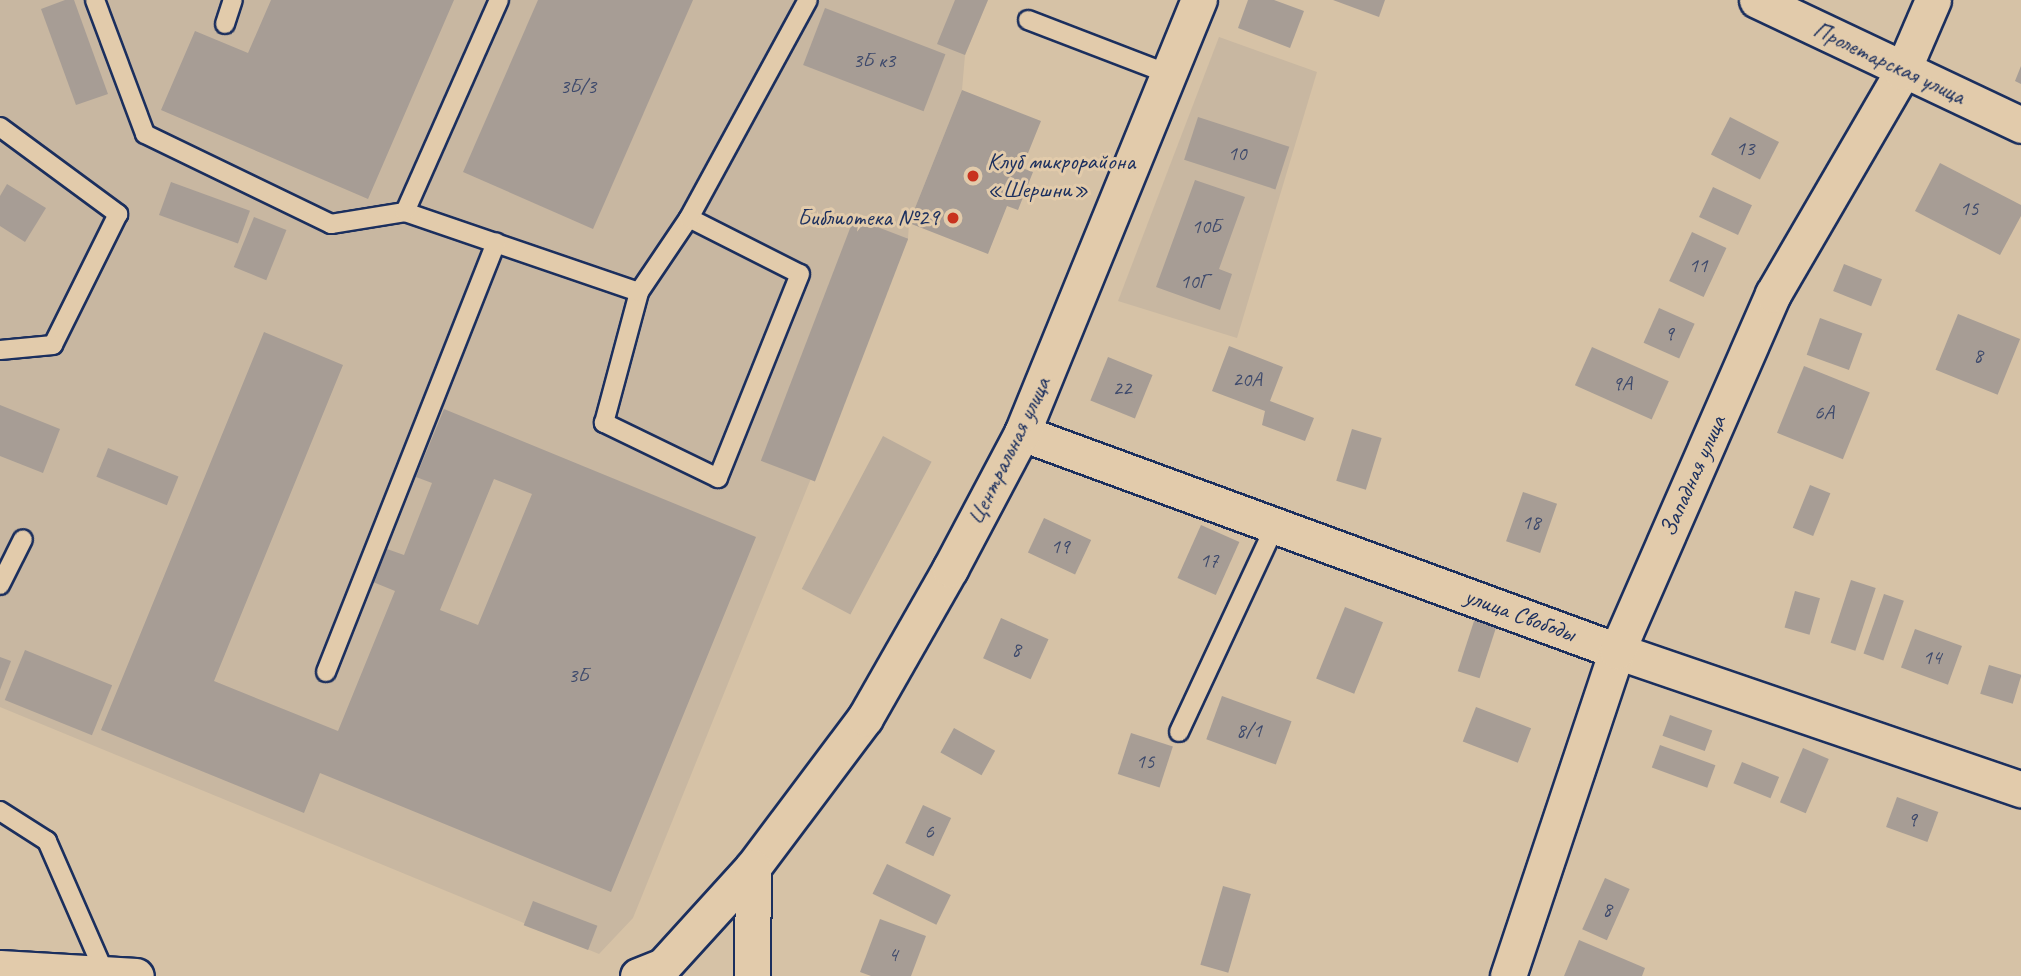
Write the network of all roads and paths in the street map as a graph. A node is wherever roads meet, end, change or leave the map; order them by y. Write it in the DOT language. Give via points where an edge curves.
graph roads {
  1 [pos="95,0"];
  2 [pos="233,0"];
  3 [pos="499,0"];
  4 [pos="808,0"];
  5 [pos="1199,0"];
  6 [pos="1757,0"];
  7 [pos="1933,0"];
  8 [pos="1028,20"];
  9 [pos="225,24"];
  10 [pos="1902,72"];
  11 [pos="1169,74"];
  12 [pos="2021,125"];
  13 [pos="0,127"];
  14 [pos="405,212"];
  15 [pos="689,218"];
  16 [pos="496,242"];
  17 [pos="639,292"];
  18 [pos="0,350"];
  19 [pos="1022,433"];
  20 [pos="1275,526"];
  21 [pos="23,538"];
  22 [pos="0,585"];
  23 [pos="1617,651"];
  24 [pos="326,672"];
  25 [pos="1179,732"];
  26 [pos="2021,789"];
  27 [pos="0,811"];
  28 [pos="752,867"];
  29 [pos="0,968"];
  30 [pos="120,975"];
  31 [pos="638,976"];
  32 [pos="752,976"];
  33 [pos="1508,976"];
  1 -- 14 [label="lane" via="145,134 331,224"];
  2 -- 9 [label="lane"];
  3 -- 14 [label="lane"];
  4 -- 15 [label="lane"];
  5 -- 11 [label="street, Центральная улица"];
  6 -- 10 [label="street, Пролетарская улица"];
  7 -- 10 [label="street, Западная улица"];
  8 -- 11 [label="lane"];
  10 -- 12 [label="street, Пролетарская улица"];
  10 -- 23 [label="street, Западная улица" via="1773,294"];
  11 -- 19 [label="street, Центральная улица"];
  13 -- 18 [label="lane" via="118,214 53,345"];
  14 -- 16 [label="lane"];
  15 -- 17 [label="lane"];
  15 -- 17 [label="lane" via="800,274 718,478 604,423"];
  16 -- 17 [label="lane"];
  16 -- 24 [label="lane"];
  19 -- 20 [label="street, улица Свободы"];
  19 -- 28 [label="street, Центральная улица" via="865,718"];
  20 -- 23 [label="street, улица Свободы"];
  20 -- 25 [label="lane"];
  21 -- 22 [label="lane"];
  23 -- 26 [label="street, улица Свободы"];
  23 -- 33 [label="street, Западная улица"];
  27 -- 30 [label="lane" via="47,841"];
  28 -- 31 [label="street, Центральная улица" via="663,966"];
  28 -- 32 [label="street"];
  29 -- 30 [label="street"];
}
